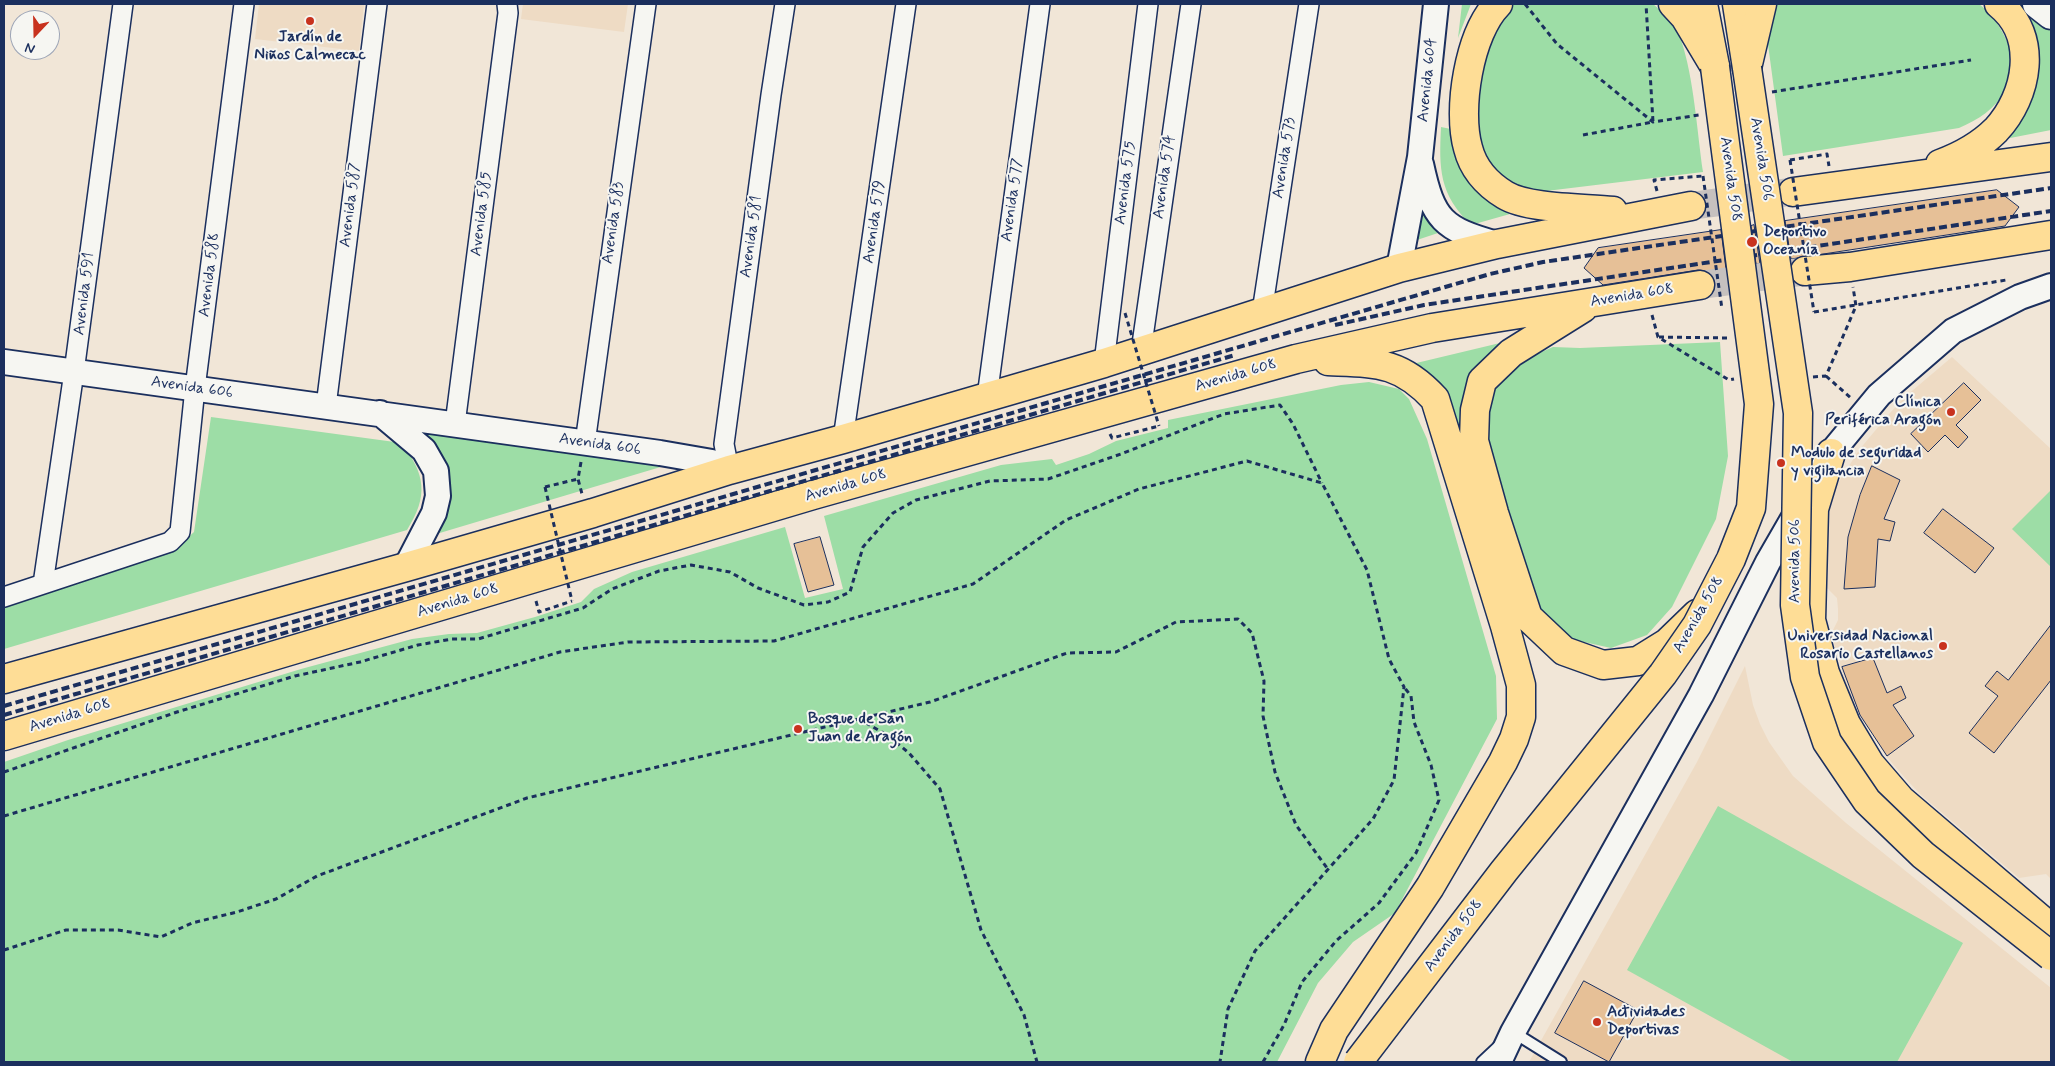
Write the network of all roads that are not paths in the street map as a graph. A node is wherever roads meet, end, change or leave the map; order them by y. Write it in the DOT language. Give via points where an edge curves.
graph roads {
  1 [pos="123,4"];
  2 [pos="244,4"];
  3 [pos="377,4"];
  4 [pos="507,4"];
  5 [pos="646,4"];
  6 [pos="785,4"];
  7 [pos="906,4"];
  8 [pos="1040,4"];
  9 [pos="1148,4"];
  10 [pos="1191,4"];
  11 [pos="1309,4"];
  12 [pos="1436,4"];
  13 [pos="1673,4"];
  14 [pos="1703,4"];
  15 [pos="1737,4"];
  16 [pos="1762,4"];
  17 [pos="1999,4"];
  18 [pos="2036,4"];
  19 [pos="1495,7"];
  20 [pos="2051,15"];
  21 [pos="1715,67"];
  22 [pos="1747,68"];
  23 [pos="1420,157"];
  24 [pos="2051,157"];
  25 [pos="1905,175"];
  26 [pos="1793,192"];
  27 [pos="1691,206"];
  28 [pos="1639,214"];
  29 [pos="2051,235"];
  30 [pos="1497,244"];
  31 [pos="1399,268"];
  32 [pos="1805,271"];
  33 [pos="1700,285"];
  34 [pos="2051,286"];
  35 [pos="1595,301"];
  36 [pos="1262,312"];
  37 [pos="1141,351"];
  38 [pos="1296,359"];
  39 [pos="4,362"];
  40 [pos="1104,363"];
  41 [pos="74,372"];
  42 [pos="195,388"];
  43 [pos="987,397"];
  44 [pos="326,406"];
  45 [pos="380,413"];
  46 [pos="455,424"];
  47 [pos="844,439"];
  48 [pos="587,443"];
  49 [pos="1831,453"];
  50 [pos="729,470"];
  51 [pos="406,567"];
  52 [pos="42,584"];
  53 [pos="4,596"];
  54 [pos="1708,602"];
  55 [pos="4,679"];
  56 [pos="4,736"];
  57 [pos="2051,928"];
  58 [pos="2051,956"];
  59 [pos="1513,1032"];
  60 [pos="1320,1062"];
  61 [pos="1358,1062"];
  62 [pos="1482,1062"];
  63 [pos="1499,1062"];
  64 [pos="1561,1062"];
  1 -- 41 [label="street, Avenida 591"];
  2 -- 42 [label="street, Avenida 588"];
  3 -- 44 [label="street, Avenida 587"];
  4 -- 46 [label="street, Avenida 585"];
  5 -- 48 [label="street, Avenida 583" via="604,295"];
  6 -- 50 [label="street, Avenida 581" via="724,444"];
  7 -- 47 [label="street, Avenida 579"];
  8 -- 43 [label="street, Avenida 577"];
  9 -- 40 [label="street, Avenida 575"];
  10 -- 37 [label="street, Avenida 574"];
  11 -- 36 [label="street, Avenida 573"];
  12 -- 23 [label="street, Avenida 604"];
  13 -- 21 [label="main road" via="1685,17"];
  14 -- 21 [label="main road, Avenida 508"];
  15 -- 22 [label="main road, Avenida 506"];
  16 -- 22 [label="main road"];
  17 -- 25 [label="main road" via="2016,25 2024,48 2025,72 2011,108 1984,141 1947,161"];
  18 -- 20 [label="main road"];
  19 -- 28 [label="main road" via="1477,40 1468,71 1464,127 1476,169 1488,184 1522,202"];
  21 -- 54 [label="main road, Avenida 508, bridge" via="1759,404 1751,508 1731,559"];
  22 -- 58 [label="main road, Avenida 506, bridge" via="1798,413 1795,605 1808,687 1827,742 1867,802 1923,855"];
  23 -- 30 [label="street, Avenida 604" via="1426,189 1440,217 1450,227 1466,235"];
  23 -- 31 [label="street, Avenida 604"];
  24 -- 25 [label="main road"];
  25 -- 26 [label="main road"];
  27 -- 28 [label="main road"];
  28 -- 30 [label="main road"];
  29 -- 32 [label="main road" via="1850,267"];
  30 -- 31 [label="main road"];
  31 -- 36 [label="main road"];
  33 -- 35 [label="main road, Avenida 608"];
  34 -- 49 [label="street" via="2020,296 1953,331 1879,395"];
  35 -- 38 [label="main road, Avenida 608" via="1432,328"];
  35 -- 54 [label="main road" via="1511,353 1482,380 1475,410 1474,441 1528,616 1564,651 1602,665 1638,661 1667,643"];
  36 -- 37 [label="main road"];
  37 -- 40 [label="main road"];
  38 -- 56 [label="main road, Avenida 608" via="813,495"];
  38 -- 60 [label="main road" via="1380,364 1405,373 1435,399 1521,685 1521,717 1503,762 1430,887 1334,1030"];
  39 -- 41 [label="street, Avenida 606"];
  40 -- 43 [label="main road"];
  41 -- 42 [label="street, Avenida 606"];
  41 -- 52 [label="street, Avenida 591"];
  42 -- 44 [label="street, Avenida 606"];
  42 -- 52 [label="street, Avenida 588" via="180,532 170,542"];
  43 -- 47 [label="main road"];
  44 -- 45 [label="street, Avenida 606"];
  45 -- 46 [label="street, Avenida 606"];
  45 -- 51 [label="street" via="424,450 436,472 438,496 434,513"];
  46 -- 48 [label="street, Avenida 606"];
  47 -- 50 [label="main road"];
  48 -- 50 [label="street, Avenida 606" via="712,462"];
  49 -- 57 [label="main road" via="1814,509 1811,620 1825,673 1846,724 1870,764 1901,800"];
  49 -- 59 [label="street" via="1768,562 1701,696"];
  50 -- 51 [label="main road"];
  51 -- 55 [label="main road"];
  52 -- 53 [label="street"];
  54 -- 61 [label="main road, Avenida 508, bridge" via="1663,674 1504,871"];
  59 -- 62 [label="lane"];
  59 -- 63 [label="street"];
  59 -- 64 [label="lane"];
}
